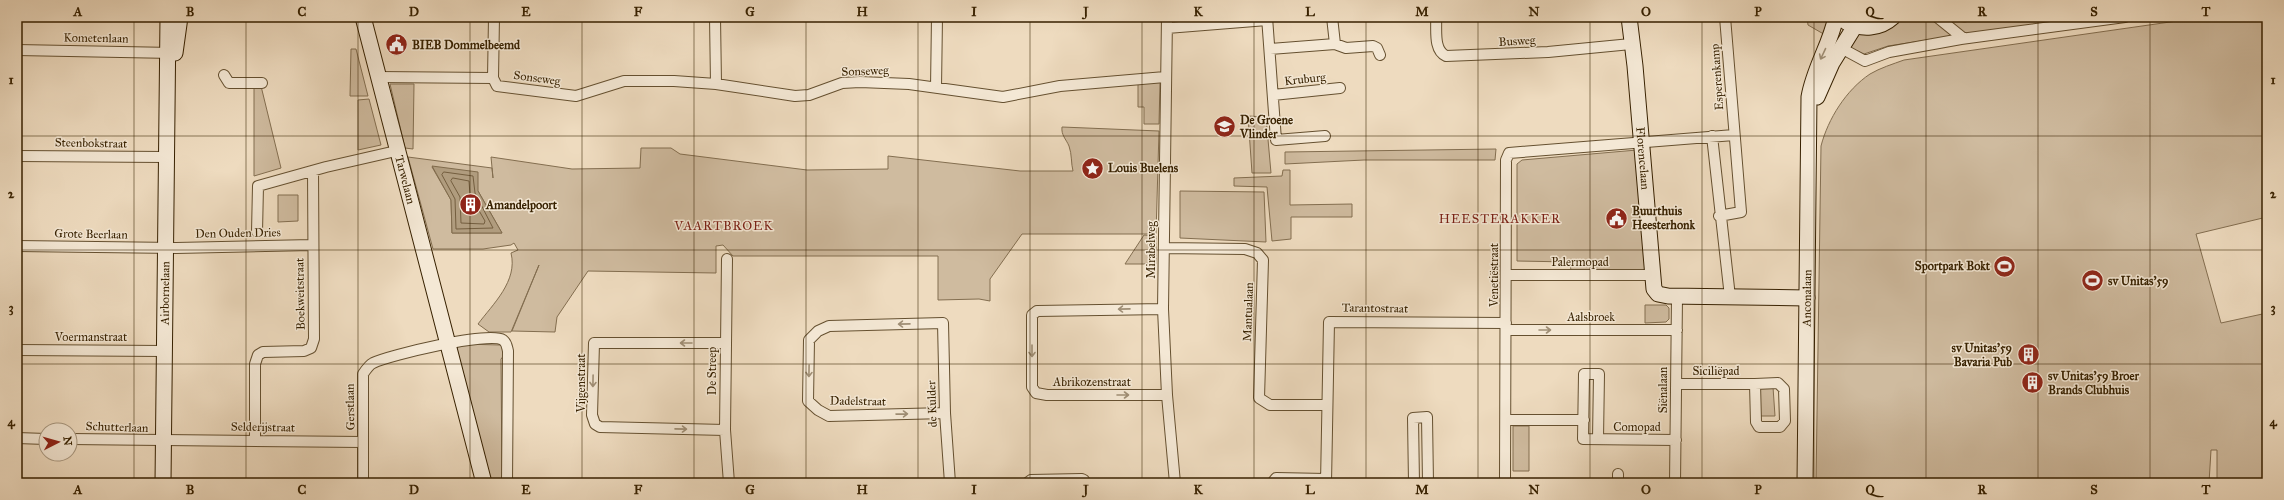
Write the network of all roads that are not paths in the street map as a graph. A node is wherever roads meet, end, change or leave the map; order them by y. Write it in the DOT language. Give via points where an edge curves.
graph roads {
  1 [pos="168,17"];
  2 [pos="180,17"];
  3 [pos="363,17"];
  4 [pos="494,17"];
  5 [pos="715,17"];
  6 [pos="937,17"];
  7 [pos="1167,17"];
  8 [pos="1332,17"];
  9 [pos="1436,17"];
  10 [pos="1629,17"];
  11 [pos="1725,17"];
  12 [pos="1838,17"];
  13 [pos="1893,17"];
  14 [pos="1937,17"];
  15 [pos="2125,17"];
  16 [pos="1267,19"];
  17 [pos="1855,26"];
  18 [pos="1167,28"];
  19 [pos="1963,38"];
  20 [pos="1335,44"];
  21 [pos="1631,44"];
  22 [pos="1841,48"];
  23 [pos="1270,49"];
  24 [pos="17,50"];
  25 [pos="171,52"];
  26 [pos="1380,55"];
  27 [pos="224,75"];
  28 [pos="377,77"];
  29 [pos="1166,77"];
  30 [pos="495,82"];
  31 [pos="262,83"];
  32 [pos="716,84"];
  33 [pos="936,88"];
  34 [pos="1340,88"];
  35 [pos="1273,95"];
  36 [pos="1809,114"];
  37 [pos="1734,135"];
  38 [pos="1325,136"];
  39 [pos="1712,136"];
  40 [pos="1642,143"];
  41 [pos="396,151"];
  42 [pos="17,156"];
  43 [pos="165,157"];
  44 [pos="313,171"];
  45 [pos="1719,216"];
  46 [pos="258,232"];
  47 [pos="312,245"];
  48 [pos="17,246"];
  49 [pos="164,248"];
  50 [pos="1164,248"];
  51 [pos="727,259"];
  52 [pos="1507,275"];
  53 [pos="1652,275"];
  54 [pos="1677,297"];
  55 [pos="1730,297"];
  56 [pos="1807,298"];
  57 [pos="1164,308"];
  58 [pos="943,323"];
  59 [pos="1506,327"];
  60 [pos="1676,330"];
  61 [pos="447,342"];
  62 [pos="725,343"];
  63 [pos="17,350"];
  64 [pos="164,351"];
  65 [pos="1676,384"];
  66 [pos="1755,384"];
  67 [pos="1166,395"];
  68 [pos="1326,405"];
  69 [pos="945,413"];
  70 [pos="1506,420"];
  71 [pos="1584,420"];
  72 [pos="725,430"];
  73 [pos="17,438"];
  74 [pos="38,439"];
  75 [pos="78,439"];
  76 [pos="255,440"];
  77 [pos="1598,440"];
  78 [pos="1676,440"];
  79 [pos="163,441"];
  80 [pos="363,442"];
  81 [pos="1326,481"];
  82 [pos="163,483"];
  83 [pos="363,483"];
  84 [pos="484,483"];
  85 [pos="507,483"];
  86 [pos="729,483"];
  87 [pos="950,483"];
  88 [pos="1027,483"];
  89 [pos="1086,483"];
  90 [pos="1175,483"];
  91 [pos="1272,483"];
  92 [pos="1414,483"];
  93 [pos="1428,483"];
  94 [pos="1505,483"];
  95 [pos="1675,483"];
  96 [pos="1805,483"];
  1 -- 25 [label="street, Airbornelaan"];
  2 -- 25 [label="street, Airbornelaan"];
  3 -- 28 [label="street, Tarwelaan"];
  4 -- 30 [label="street"];
  5 -- 32 [label="street"];
  6 -- 33 [label="street"];
  7 -- 18 [label="street, Mirabelweg"];
  8 -- 20 [label="street"];
  9 -- 21 [label="street, Busweg" via="1438,47 1446,56 1548,52"];
  10 -- 21 [label="street, Florencelaan"];
  11 -- 37 [label="street, Esperenkamp"];
  12 -- 17 [label="street"];
  12 -- 36 [label="street, Anconalaan, one-way" via="1811,88"];
  13 -- 17 [label="street" via="1873,27"];
  14 -- 19 [label="street"];
  15 -- 19 [label="street"];
  16 -- 18 [label="street, Kruburg"];
  16 -- 23 [label="street, Kruburg"];
  17 -- 22 [label="street, Anconalaan"];
  18 -- 29 [label="street, Mirabelweg"];
  19 -- 22 [label="street" via="1889,52 1865,61"];
  20 -- 23 [label="street"];
  20 -- 26 [label="street" via="1346,48 1373,46"];
  21 -- 40 [label="street, Florencelaan"];
  22 -- 36 [label="street, Anconalaan"];
  23 -- 35 [label="street, Kruburg"];
  24 -- 25 [label="street, Kometenlaan"];
  25 -- 43 [label="street, Airbornelaan"];
  27 -- 31 [label="street" via="229,83"];
  28 -- 30 [label="street, Sonseweg"];
  28 -- 41 [label="street, Tarwelaan"];
  29 -- 33 [label="street, Sonseweg" via="1060,86 1003,97"];
  29 -- 50 [label="street, Mirabelweg"];
  30 -- 32 [label="street, Sonseweg" via="576,96 624,80"];
  32 -- 33 [label="street, Sonseweg" via="796,96 809,95 842,82 909,84"];
  34 -- 35 [label="street, Kruburg"];
  35 -- 38 [label="street, Kruburg" via="1276,140"];
  36 -- 56 [label="street, Anconalaan"];
  37 -- 39 [label="street"];
  37 -- 45 [label="street, Esperenkamp" via="1740,212"];
  39 -- 40 [label="street"];
  39 -- 45 [label="street"];
  40 -- 52 [label="street, Venetiëstraat" via="1509,153 1506,160"];
  40 -- 53 [label="street, Florencelaan"];
  41 -- 44 [label="street"];
  41 -- 61 [label="street, Tarwelaan"];
  42 -- 43 [label="street, Steenbokstraat"];
  43 -- 49 [label="street, Airbornelaan"];
  44 -- 46 [label="street, Den Ouden Dries" via="258,186"];
  44 -- 47 [label="street, Boekweitstraat"];
  45 -- 55 [label="street" via="1723,222"];
  47 -- 49 [label="street, Den Ouden Dries"];
  47 -- 76 [label="street, Boekweitstraat" via="314,339 311,348 304,351 263,352 258,355 254,364"];
  48 -- 49 [label="street, Grote Beerlaan"];
  49 -- 64 [label="street, Airbornelaan"];
  50 -- 57 [label="street, Mirabelweg"];
  50 -- 68 [label="street, Mantualaan" via="1245,249 1257,252 1263,260 1259,398 1270,405"];
  51 -- 62 [label="street, De Streep"];
  52 -- 53 [label="street, Palermopad"];
  52 -- 59 [label="street, Venetiëstraat"];
  53 -- 54 [label="street, Florencelaan" via="1654,289 1658,294"];
  54 -- 55 [label="street, Florencelaan"];
  54 -- 60 [label="street, Siënalaan"];
  55 -- 56 [label="street, Florencelaan"];
  56 -- 96 [label="street, Anconalaan"];
  57 -- 67 [label="street, Mirabelweg"];
  57 -- 67 [label="street, Abrikozenstraat, one-way" via="1037,311 1032,315 1032,387 1036,393 1047,395"];
  58 -- 69 [label="street, de Kulder"];
  58 -- 69 [label="street, Dadelstraat, one-way" via="829,326 818,331 809,340 808,401 829,416"];
  59 -- 60 [label="street, Aalsbroek, one-way"];
  59 -- 68 [label="street, Tarantostraat" via="1330,322"];
  59 -- 70 [label="street, Venetiëstraat"];
  60 -- 65 [label="street, Siënalaan"];
  61 -- 80 [label="street, Gerstlaan" via="372,363 368,367 363,374"];
  61 -- 84 [label="street, Tarwelaan"];
  61 -- 85 [label="street" via="493,338 506,343"];
  62 -- 72 [label="street, De Streep"];
  62 -- 72 [label="street, Vijgenstraat, one-way" via="594,343 592,414 595,424 600,427"];
  63 -- 64 [label="street, Voermanstraat"];
  64 -- 79 [label="street, Airbornelaan"];
  65 -- 66 [label="street, Siciliëpad"];
  65 -- 78 [label="street, Siënalaan"];
  66 -- 66 [label="street, Siciliëpad" via="1756,422 1759,428 1780,427 1785,421 1784,389 1778,383"];
  67 -- 90 [label="street, Mirabelweg"];
  68 -- 81 [label="street, Tarantostraat"];
  69 -- 87 [label="street, de Kulder"];
  70 -- 71 [label="street"];
  70 -- 94 [label="street, Venetiëstraat"];
  71 -- 77 [label="street, Comopad" via="1583,439"];
  71 -- 77 [label="street, Comopad" via="1584,374 1599,374"];
  72 -- 86 [label="street, De Streep"];
  73 -- 74 [label="street"];
  75 -- 79 [label="street, Schutterlaan"];
  76 -- 79 [label="street, Selderijstraat"];
  76 -- 80 [label="street, Selderijstraat"];
  77 -- 78 [label="street, Comopad"];
  78 -- 95 [label="street, Siënalaan"];
  79 -- 82 [label="street, Airbornelaan"];
  80 -- 83 [label="street, Gerstlaan"];
  81 -- 91 [label="street, Tarantostraat" via="1276,478"];
  88 -- 89 [label="street" via="1031,480 1082,479"];
  92 -- 93 [label="street" via="1413,418 1427,417"];
}
